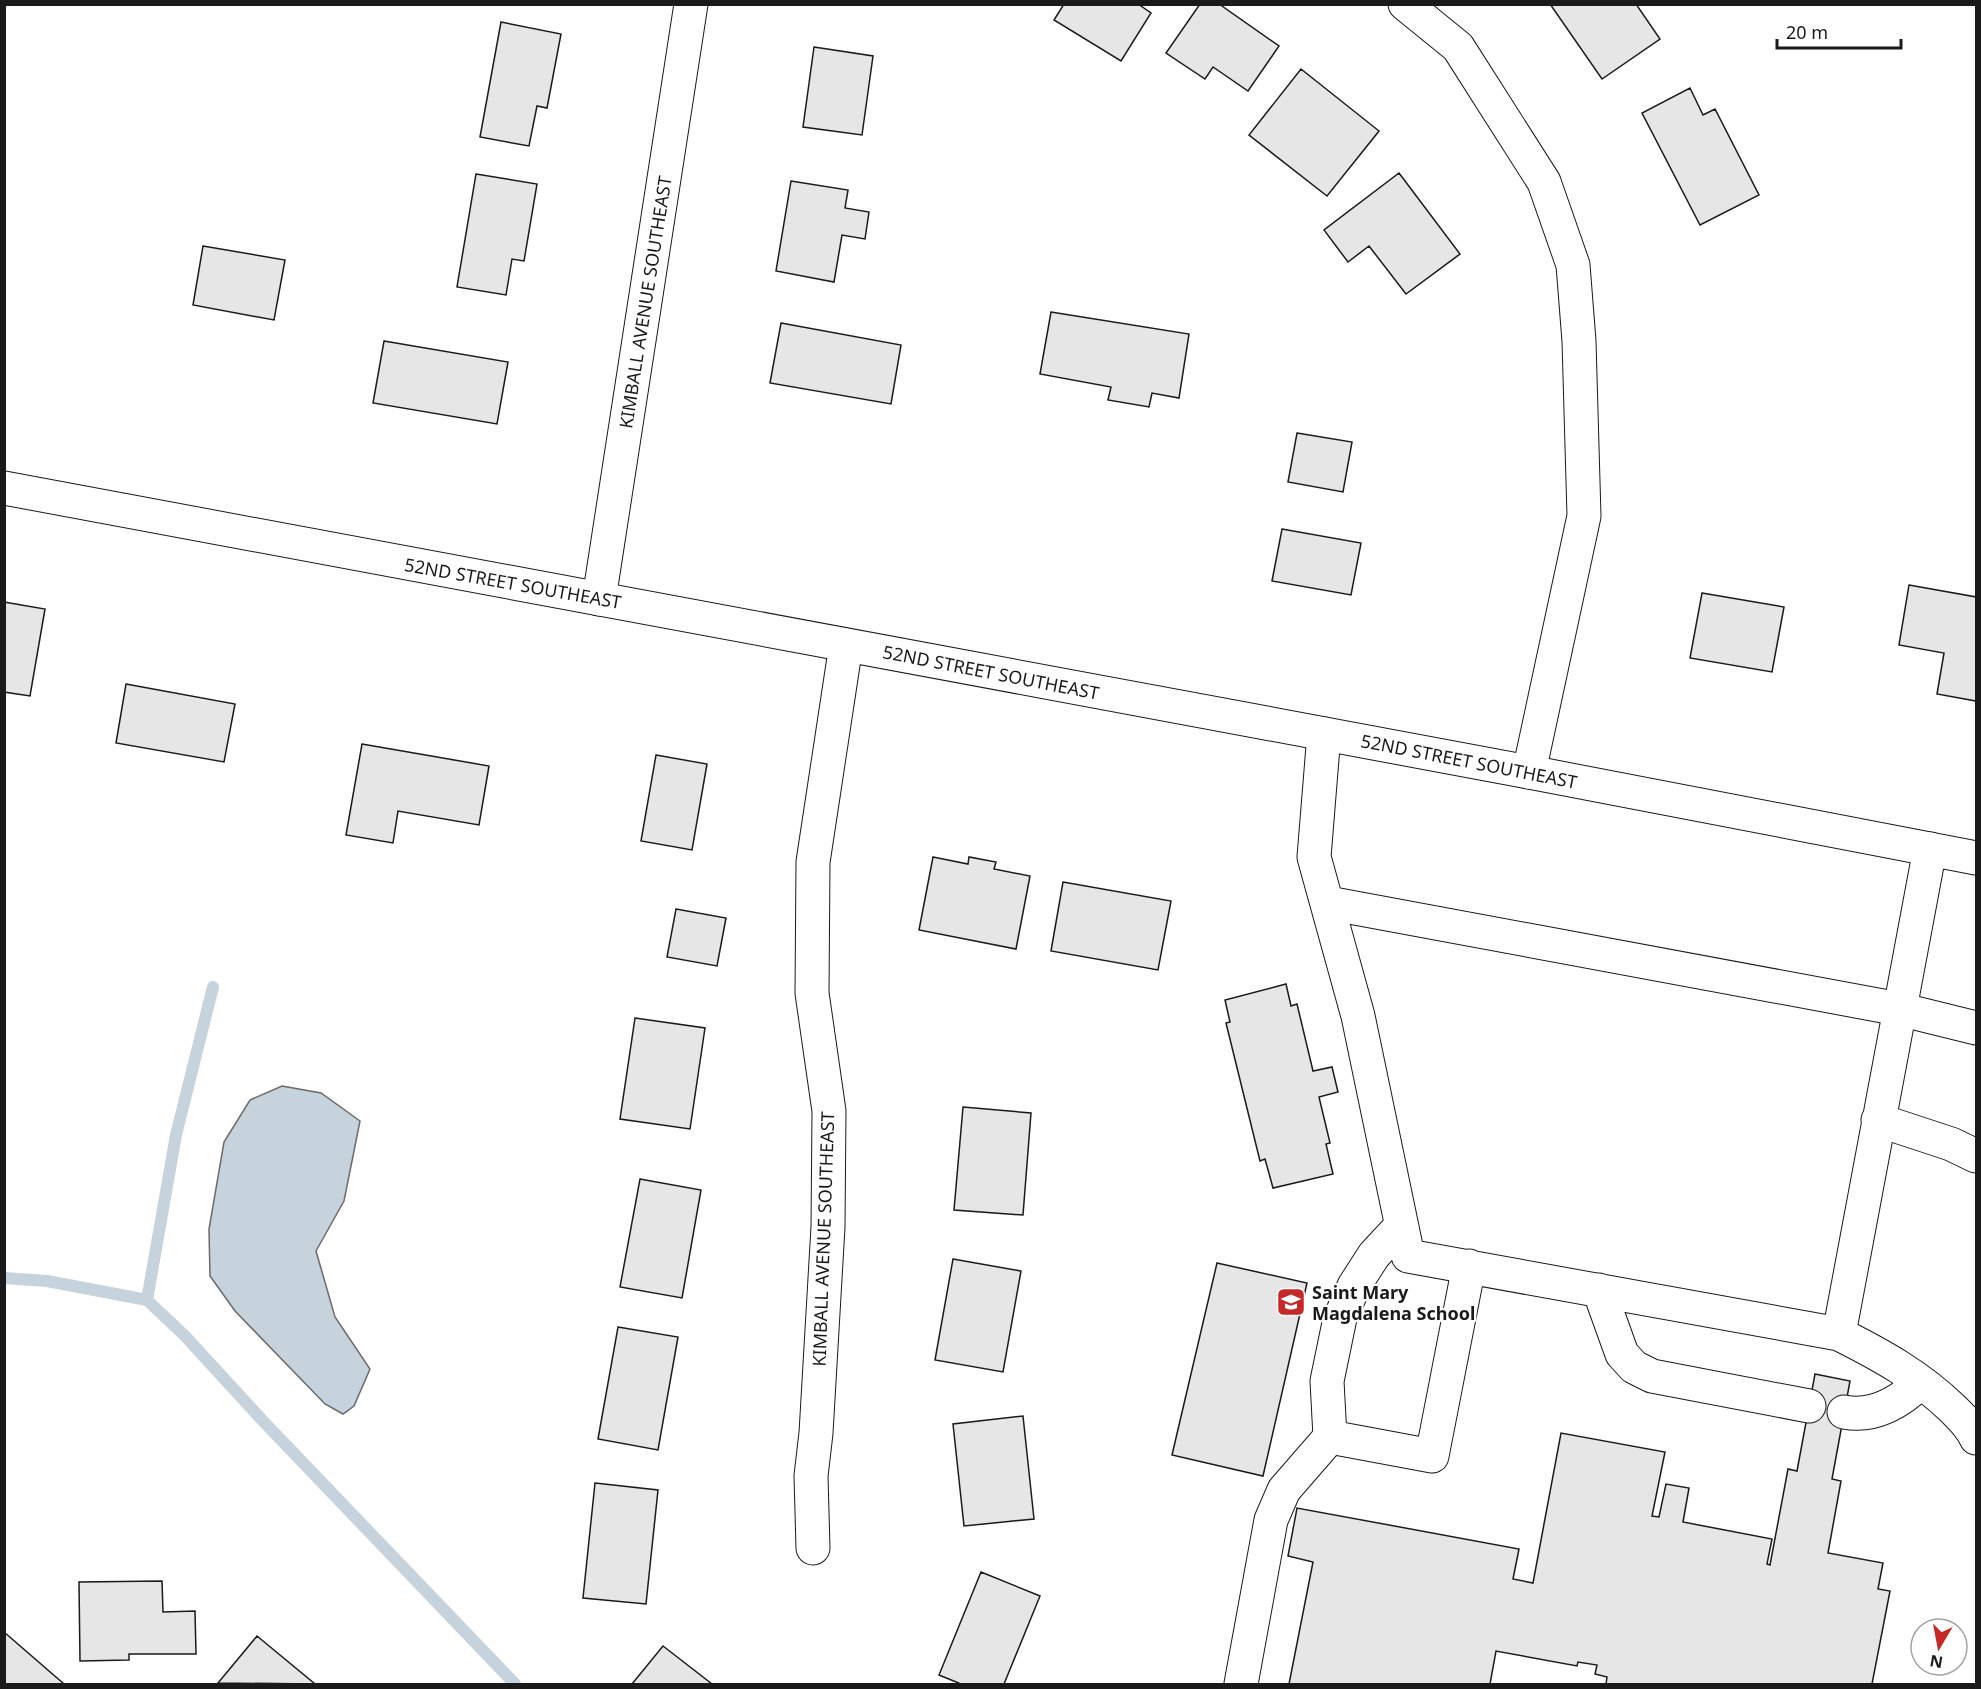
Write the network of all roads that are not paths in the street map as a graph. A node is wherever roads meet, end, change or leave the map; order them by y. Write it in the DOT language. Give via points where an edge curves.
graph roads {
  1 [pos="691,4"];
  2 [pos="1405,4"];
  3 [pos="4,488"];
  4 [pos="599,599"];
  5 [pos="846,645"];
  6 [pos="1324,734"];
  7 [pos="1529,772"];
  8 [pos="1930,849"];
  9 [pos="1977,858"];
  10 [pos="1328,903"];
  11 [pos="1899,1009"];
  12 [pos="1977,1028"];
  13 [pos="1878,1120"];
  14 [pos="1977,1156"];
  15 [pos="1401,1226"];
  16 [pos="1469,1266"];
  17 [pos="1599,1290"];
  18 [pos="1839,1334"];
  19 [pos="1921,1382"];
  20 [pos="1809,1406"];
  21 [pos="1844,1413"];
  22 [pos="1330,1437"];
  23 [pos="1977,1438"];
  24 [pos="813,1548"];
  25 [pos="1241,1684"];
  1 -- 4 [label="street, KIMBALL AVENUE SOUTHEAST"];
  2 -- 7 [label="street" via="1458,47 1544,182 1573,265 1584,516"];
  3 -- 4 [label="street, 52ND STREET SOUTHEAST"];
  4 -- 5 [label="street, 52ND STREET SOUTHEAST"];
  5 -- 6 [label="street, 52ND STREET SOUTHEAST"];
  5 -- 24 [label="street, KIMBALL AVENUE SOUTHEAST" via="813,862 812,993 829,1112 828,1227 811,1476"];
  6 -- 7 [label="street, 52ND STREET SOUTHEAST"];
  6 -- 10 [label="street" via="1314,857"];
  7 -- 8 [label="street, 52ND STREET SOUTHEAST"];
  8 -- 9 [label="street, 52ND STREET SOUTHEAST"];
  8 -- 11 [label="street"];
  10 -- 11 [label="street"];
  10 -- 15 [label="street" via="1358,1016"];
  11 -- 12 [label="street"];
  11 -- 13 [label="street"];
  13 -- 14 [label="street"];
  13 -- 18 [label="street"];
  15 -- 16 [label="street" via="1408,1256"];
  15 -- 22 [label="street" via="1374,1255 1340,1318 1327,1381"];
  16 -- 17 [label="street"];
  16 -- 22 [label="street" via="1432,1456"];
  17 -- 18 [label="street"];
  17 -- 20 [label="street" via="1622,1354 1634,1367 1652,1376"];
  18 -- 19 [label="street" via="1889,1359"];
  19 -- 21 [label="street" via="1891,1405 1870,1412"];
  19 -- 23 [label="street" via="1972,1428"];
  22 -- 25 [label="street" via="1284,1490 1271,1520"];
}
